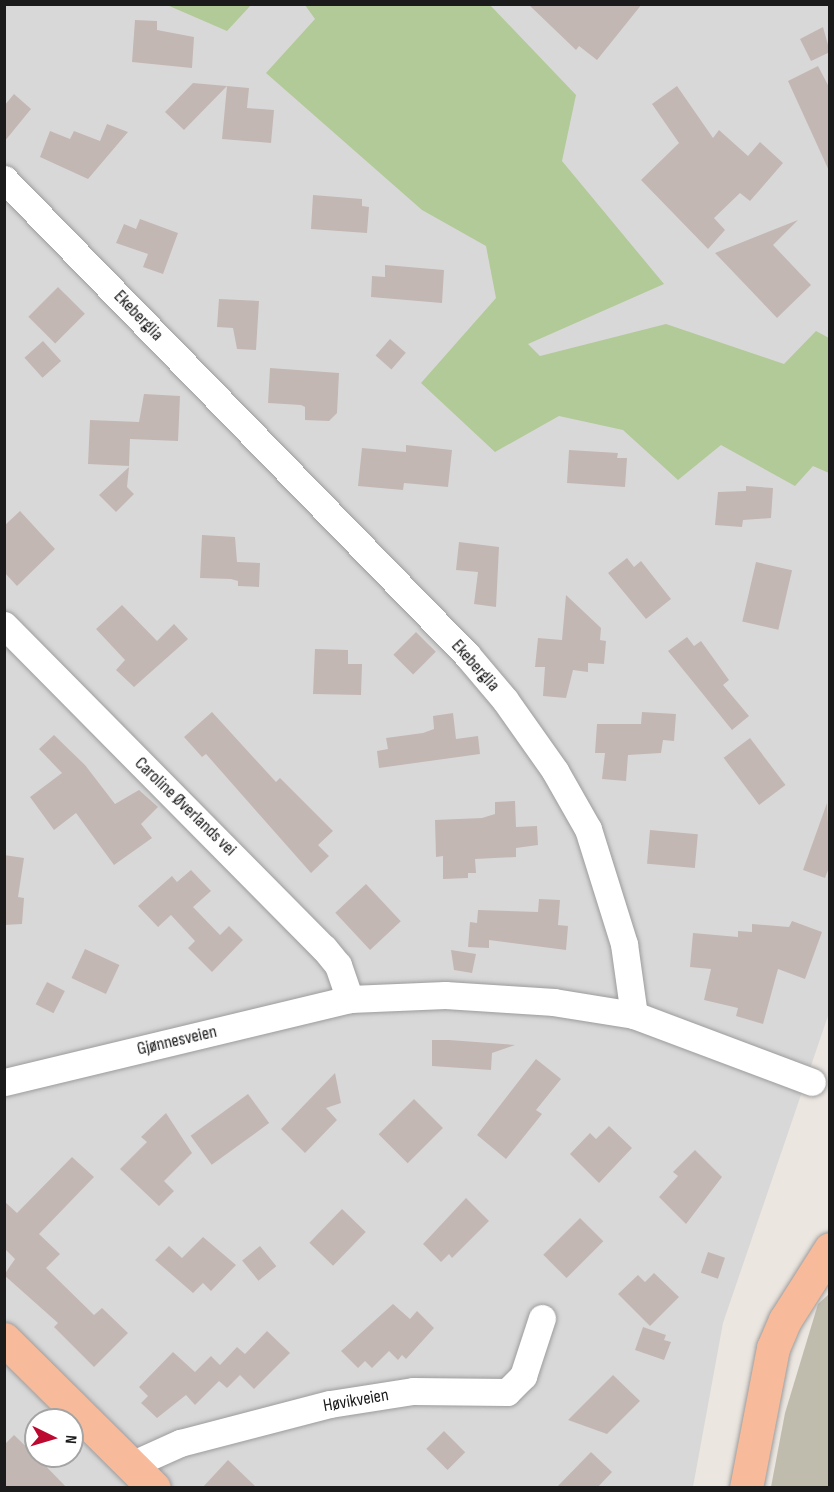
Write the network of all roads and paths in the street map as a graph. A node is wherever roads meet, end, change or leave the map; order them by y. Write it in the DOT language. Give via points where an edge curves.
graph roads {
  1 [pos="4,179"];
  2 [pos="4,625"];
  3 [pos="350,999"];
  4 [pos="634,1016"];
  5 [pos="4,1082"];
  6 [pos="812,1082"];
  7 [pos="830,1249"];
  8 [pos="820,1278"];
  9 [pos="542,1318"];
  10 [pos="4,1339"];
  11 [pos="143,1476"];
  12 [pos="747,1488"];
  1 -- 4 [label="street, Ekeberglia" via="467,655 505,700 555,771 588,829 624,944"];
  2 -- 3 [label="street, Caroline Øverlands vei" via="324,948 338,965"];
  3 -- 4 [label="street" via="445,995 554,1002"];
  3 -- 5 [label="street, Gjønnesveien"];
  4 -- 6 [label="street"];
  7 -- 8 [label="main road"];
  8 -- 12 [label="main road" via="773,1348"];
  9 -- 11 [label="street, Høvikveien" via="523,1376 507,1392 413,1391 330,1404 180,1443"];
  10 -- 11 [label="main road, Høvikveien"];
}
